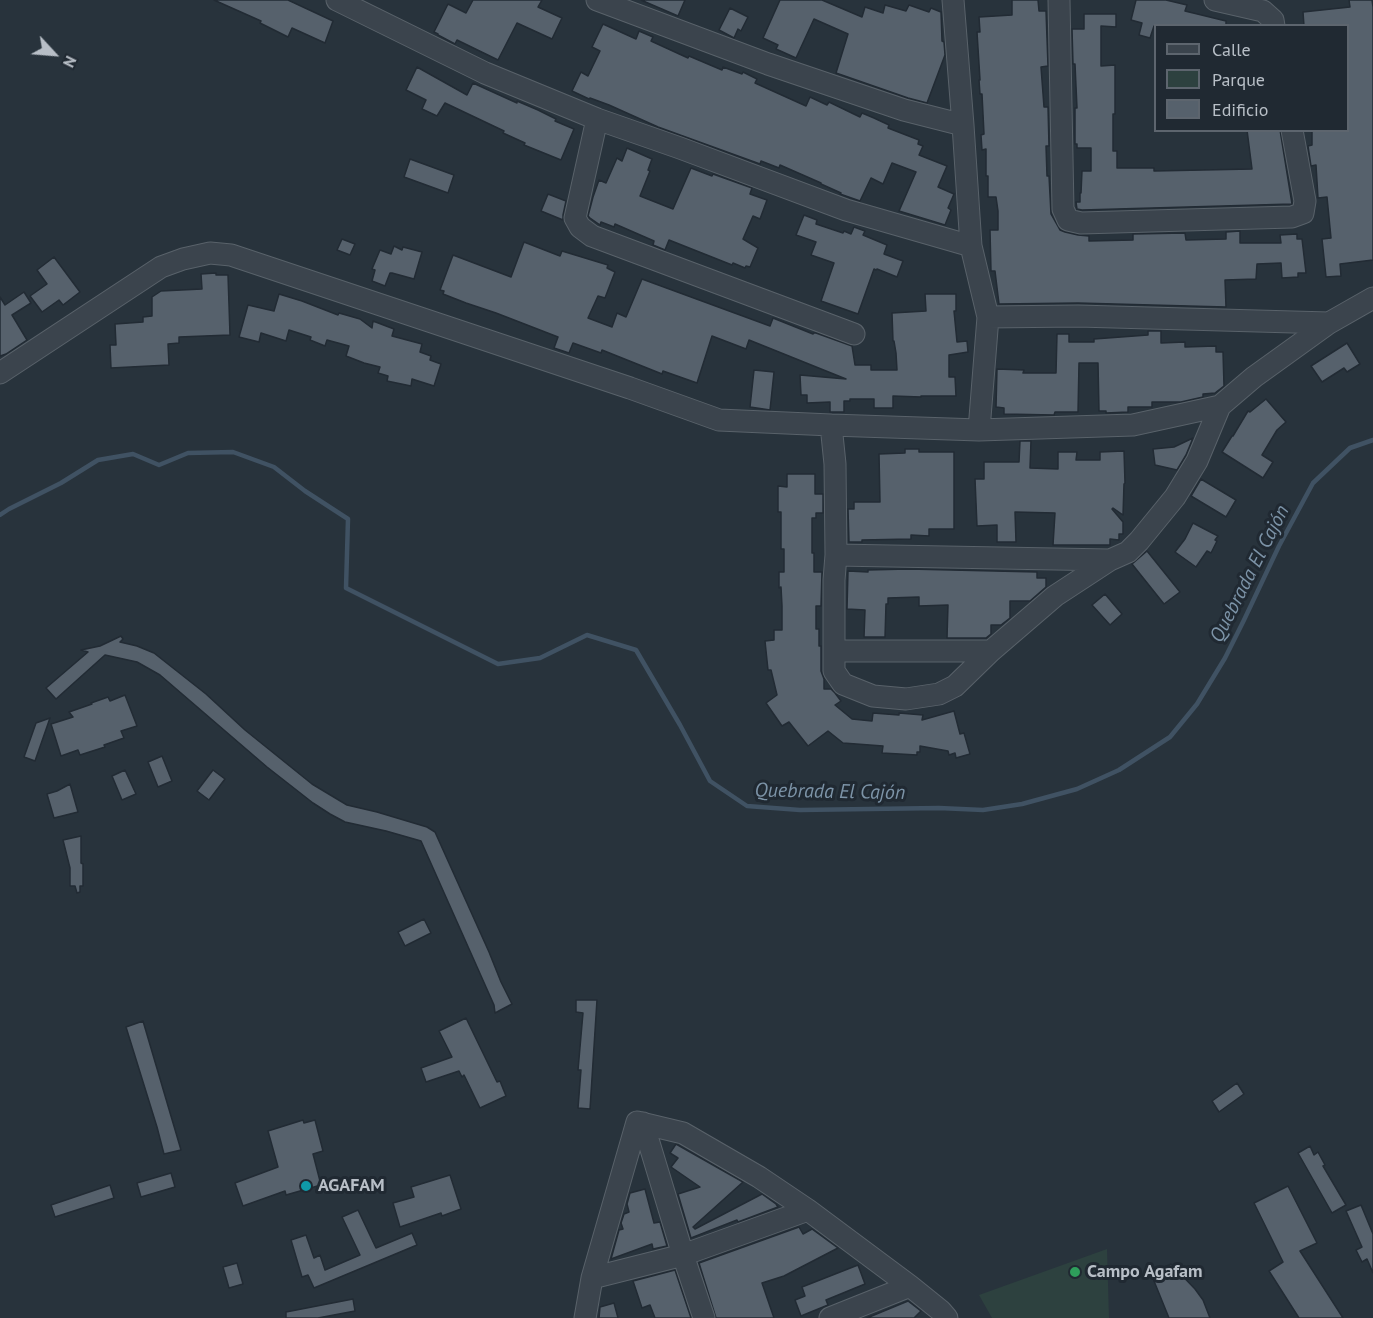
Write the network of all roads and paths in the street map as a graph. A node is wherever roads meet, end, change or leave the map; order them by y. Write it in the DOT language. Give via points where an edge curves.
graph roads {
  1 [pos="338,0"];
  2 [pos="597,0"];
  3 [pos="953,0"];
  4 [pos="1060,0"];
  5 [pos="1215,0"];
  6 [pos="1274,24"];
  7 [pos="597,119"];
  8 [pos="963,124"];
  9 [pos="1292,132"];
  10 [pos="971,246"];
  11 [pos="1373,298"];
  12 [pos="988,317"];
  13 [pos="1329,323"];
  14 [pos="854,334"];
  15 [pos="0,373"];
  16 [pos="1220,406"];
  17 [pos="831,425"];
  18 [pos="979,430"];
  19 [pos="836,555"];
  20 [pos="1110,560"];
  21 [pos="834,651"];
  22 [pos="991,651"];
  23 [pos="643,1123"];
  24 [pos="808,1210"];
  25 [pos="683,1255"];
  26 [pos="592,1278"];
  27 [pos="910,1286"];
  28 [pos="585,1318"];
  29 [pos="704,1318"];
  30 [pos="830,1318"];
  31 [pos="947,1318"];
  1 -- 7 [label="street" via="485,73"];
  2 -- 8 [label="street" via="768,64 904,110"];
  3 -- 8 [label="street"];
  4 -- 9 [label="street" via="1063,209 1068,220 1081,224 1292,218 1303,213 1305,201"];
  5 -- 6 [label="street" via="1263,11"];
  7 -- 10 [label="street" via="846,210"];
  7 -- 14 [label="street" via="575,218 580,227 592,236"];
  8 -- 10 [label="street"];
  10 -- 12 [label="street"];
  11 -- 13 [label="street"];
  12 -- 13 [label="street"];
  12 -- 18 [label="street"];
  13 -- 16 [label="street"];
  15 -- 17 [label="street" via="161,267 210,253 231,255 719,420"];
  16 -- 18 [label="street" via="1133,426"];
  16 -- 20 [label="street" via="1197,461 1176,497 1128,552"];
  17 -- 18 [label="street"];
  17 -- 19 [label="street"];
  19 -- 20 [label="street"];
  19 -- 21 [label="street"];
  20 -- 22 [label="street" via="1055,596"];
  21 -- 22 [label="street"];
  21 -- 22 [label="street" via="834,671 843,684 873,696 906,699 939,694 955,686"];
  23 -- 24 [label="street" via="683,1133"];
  23 -- 25 [label="street"];
  23 -- 26 [label="street" via="637,1122"];
  24 -- 25 [label="street"];
  24 -- 27 [label="street"];
  25 -- 26 [label="street"];
  25 -- 29 [label="street"];
  26 -- 28 [label="street"];
  27 -- 30 [label="street"];
  27 -- 31 [label="street"];
}
